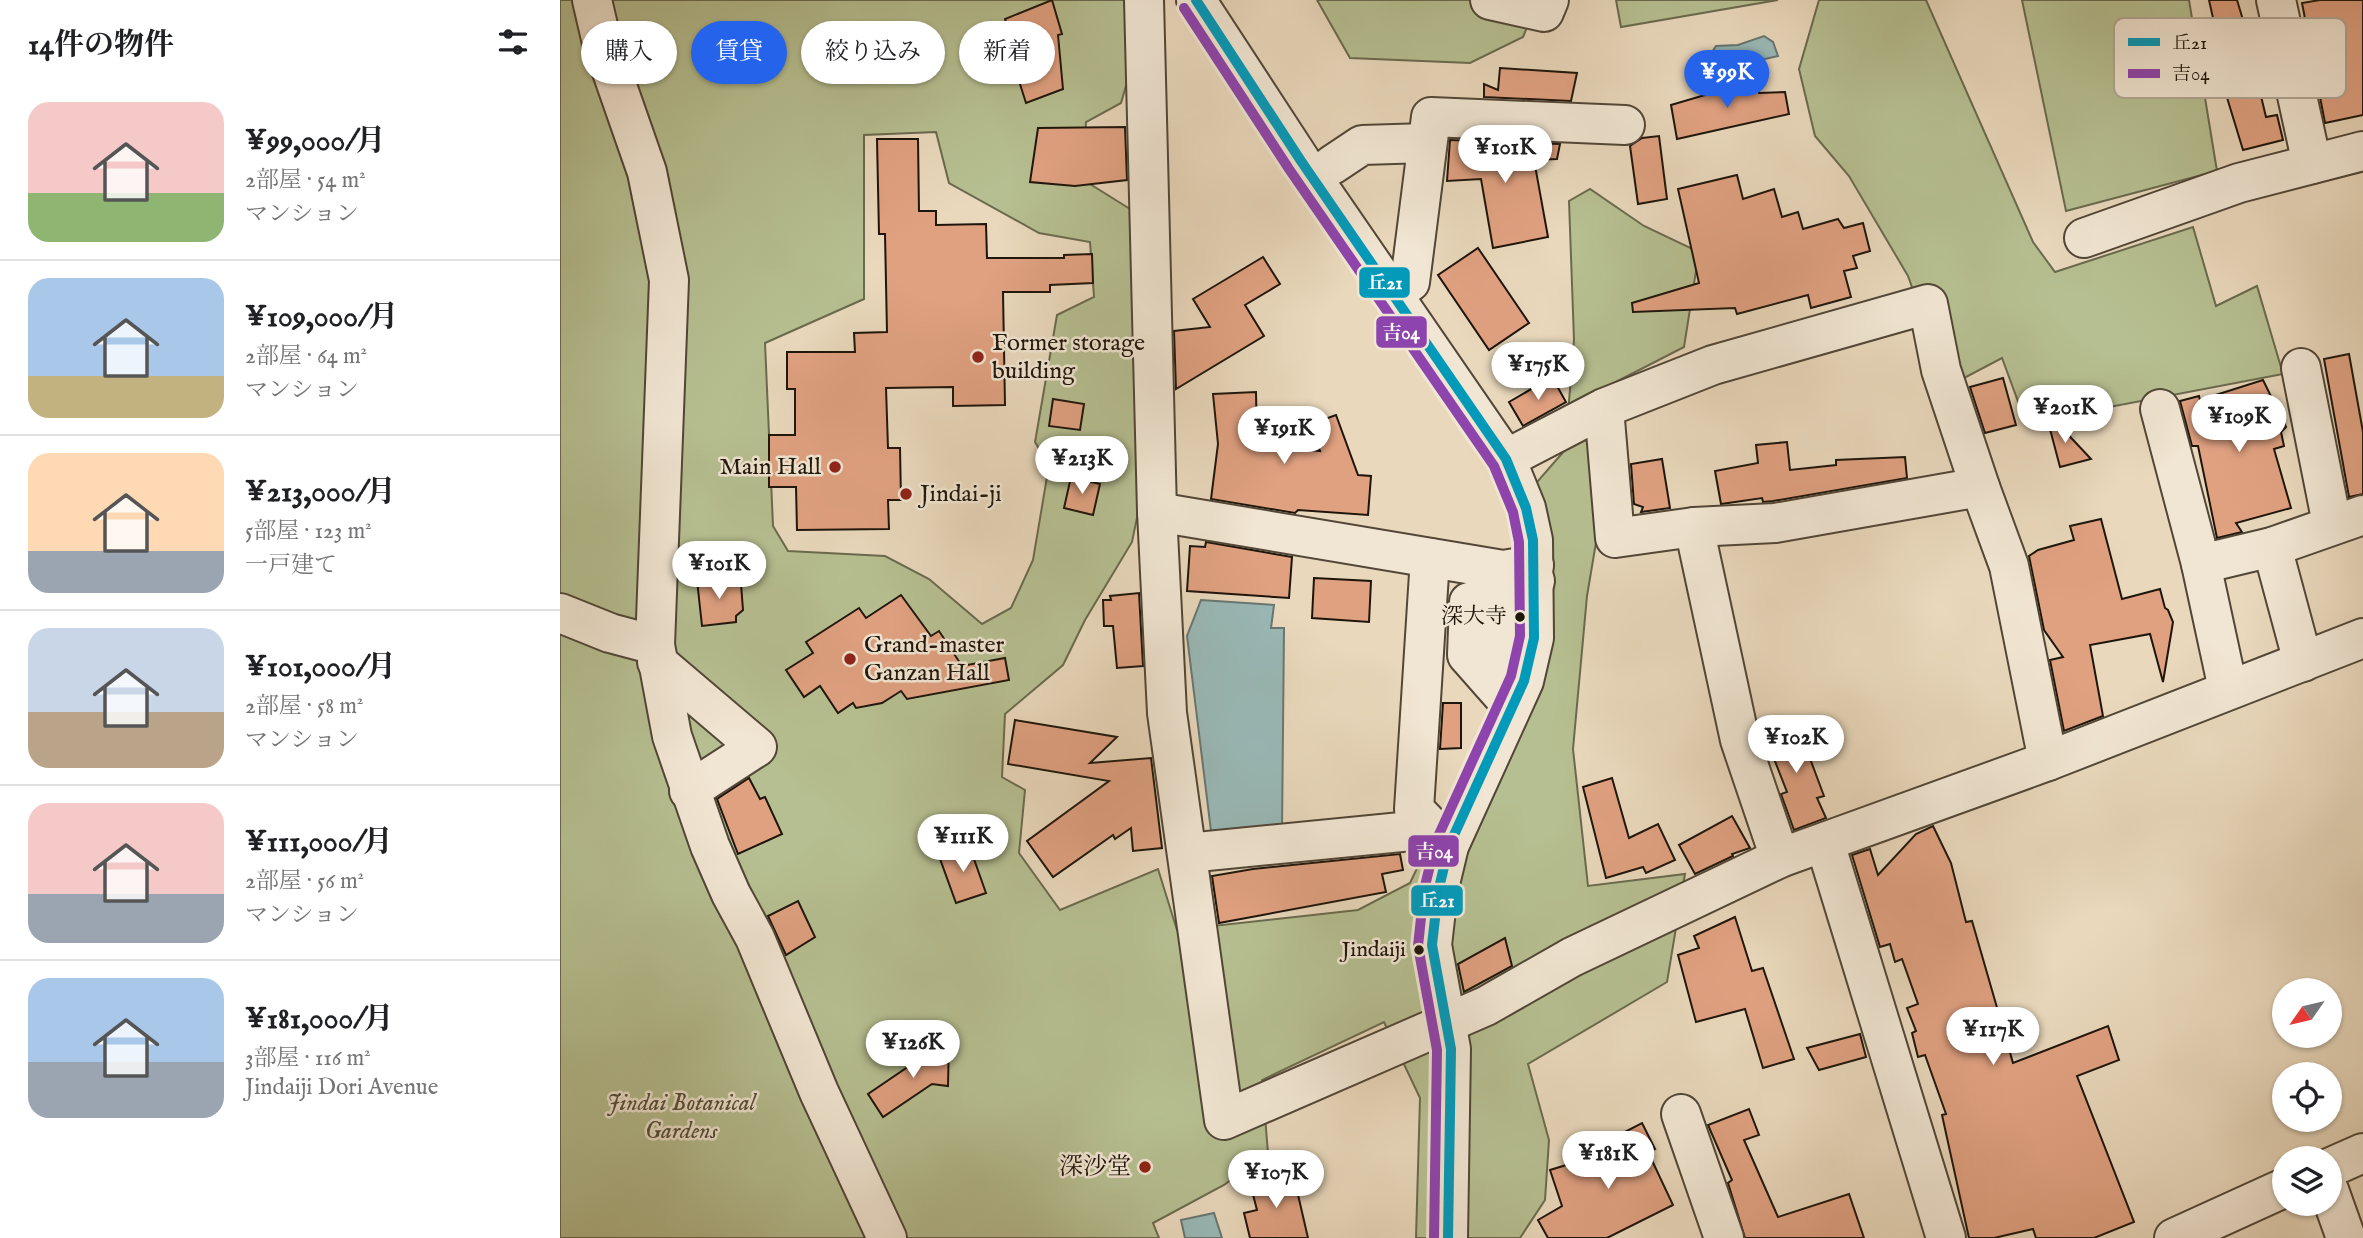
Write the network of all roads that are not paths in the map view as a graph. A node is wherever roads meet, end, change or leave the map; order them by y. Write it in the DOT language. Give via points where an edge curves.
graph roads {
  1 [pos="592,0"];
  2 [pos="1144,0"];
  3 [pos="1196,0"];
  4 [pos="1490,0"];
  5 [pos="1549,0"];
  6 [pos="2276,0"];
  7 [pos="2280,18"];
  8 [pos="2298,98"];
  9 [pos="1625,125"];
  10 [pos="1427,143"];
  11 [pos="2363,151"];
  12 [pos="2312,164"];
  13 [pos="1332,165"];
  14 [pos="2084,237"];
  15 [pos="1393,294"];
  16 [pos="2301,368"];
  17 [pos="1604,408"];
  18 [pos="2161,409"];
  19 [pos="1506,459"];
  20 [pos="1980,487"];
  21 [pos="1157,512"];
  22 [pos="2348,520"];
  23 [pos="1694,527"];
  24 [pos="2272,547"];
  25 [pos="1430,558"];
  26 [pos="2201,564"];
  27 [pos="1523,579"];
  28 [pos="560,613"];
  29 [pos="2363,638"];
  30 [pos="656,654"];
  31 [pos="2303,662"];
  32 [pos="2228,689"];
  33 [pos="1501,694"];
  34 [pos="2048,761"];
  35 [pos="689,791"];
  36 [pos="1440,838"];
  37 [pos="1825,843"];
  38 [pos="1187,853"];
  39 [pos="1780,858"];
  40 [pos="1445,1022"];
  41 [pos="1681,1114"];
  42 [pos="2363,1153"];
  43 [pos="2342,1162"];
  44 [pos="2272,1193"];
  45 [pos="2338,1216"];
  46 [pos="887,1238"];
  47 [pos="1448,1238"];
  48 [pos="1724,1238"];
  49 [pos="1946,1238"];
  50 [pos="2174,1238"];
  51 [pos="2346,1238"];
  1 -- 30 [label="street" via="602,43 647,172 668,280"];
  2 -- 21 [label="street"];
  3 -- 15 [label="street"];
  4 -- 5 [label="street" via="1544,12"];
  6 -- 7 [label="street"];
  8 -- 12 [label="street"];
  9 -- 10 [label="street" via="1431,117"];
  10 -- 13 [label="street" via="1362,145"];
  10 -- 15 [label="street" via="1410,282"];
  11 -- 12 [label="street"];
  12 -- 14 [label="street" via="2239,183"];
  15 -- 19 [label="street"];
  16 -- 22 [label="street"];
  17 -- 19 [label="street"];
  17 -- 20 [label="street" via="1713,366 1928,303 1941,370"];
  17 -- 23 [label="street" via="1615,538"];
  18 -- 26 [label="street"];
  19 -- 27 [label="street" via="1533,540"];
  20 -- 23 [label="street" via="1775,523"];
  20 -- 34 [label="street" via="2009,566"];
  21 -- 25 [label="street"];
  21 -- 38 [label="street" via="1167,713"];
  22 -- 24 [label="street"];
  23 -- 39 [label="street" via="1740,740"];
  24 -- 26 [label="street"];
  24 -- 31 [label="street"];
  25 -- 27 [label="street" via="1503,570"];
  25 -- 36 [label="street" via="1414,809"];
  26 -- 32 [label="street"];
  27 -- 33 [label="street" via="1534,638 1524,681"];
  27 -- 33 [label="street" via="1469,602 1467,655"];
  28 -- 30 [label="street"];
  29 -- 31 [label="street"];
  30 -- 35 [label="street" via="672,736"];
  30 -- 35 [label="street" via="757,747"];
  31 -- 32 [label="street"];
  32 -- 34 [label="street"];
  33 -- 36 [label="street"];
  34 -- 37 [label="street"];
  35 -- 46 [label="street"];
  36 -- 38 [label="street"];
  36 -- 40 [label="street" via="1432,945"];
  37 -- 39 [label="street"];
  37 -- 49 [label="street"];
  38 -- 40 [label="street" via="1224,1121"];
  39 -- 40 [label="street" via="1573,957 1486,1006"];
  40 -- 47 [label="street" via="1451,1049"];
  41 -- 48 [label="street"];
  42 -- 43 [label="street"];
  44 -- 50 [label="street"];
  45 -- 51 [label="street"];
}
